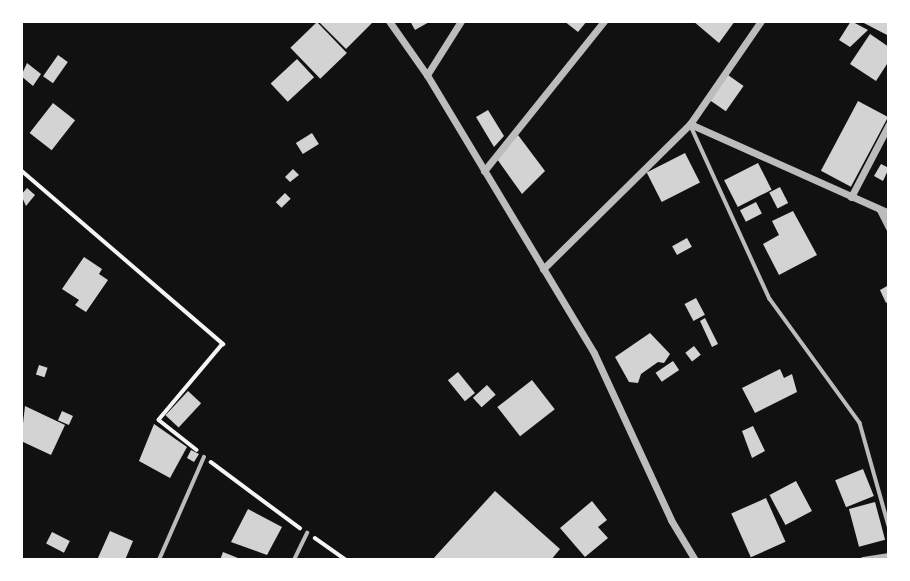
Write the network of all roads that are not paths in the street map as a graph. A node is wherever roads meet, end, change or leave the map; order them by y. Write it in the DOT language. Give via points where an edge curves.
graph roads {
  1 [pos="389,21"];
  2 [pos="461,21"];
  3 [pos="604,21"];
  4 [pos="761,21"];
  5 [pos="427,75"];
  6 [pos="690,124"];
  7 [pos="889,124"];
  8 [pos="484,171"];
  9 [pos="851,197"];
  10 [pos="880,210"];
  11 [pos="889,213"];
  12 [pos="889,228"];
  13 [pos="543,269"];
  14 [pos="204,457"];
  15 [pos="889,526"];
  16 [pos="307,533"];
  17 [pos="889,556"];
  18 [pos="159,560"];
  19 [pos="294,560"];
  20 [pos="695,560"];
  21 [pos="863,560"];
  1 -- 5 [label="street"];
  2 -- 5 [label="street"];
  3 -- 8 [label="street"];
  4 -- 6 [label="street"];
  5 -- 8 [label="street"];
  6 -- 9 [label="street"];
  6 -- 13 [label="street"];
  6 -- 15 [label="lane" via="770,299 860,423"];
  7 -- 9 [label="street"];
  8 -- 13 [label="street"];
  9 -- 10 [label="street"];
  10 -- 11 [label="street"];
  10 -- 12 [label="street"];
  13 -- 20 [label="street" via="594,353 671,520"];
  14 -- 18 [label="lane"];
  16 -- 19 [label="lane"];
  17 -- 21 [label="street"];
}
